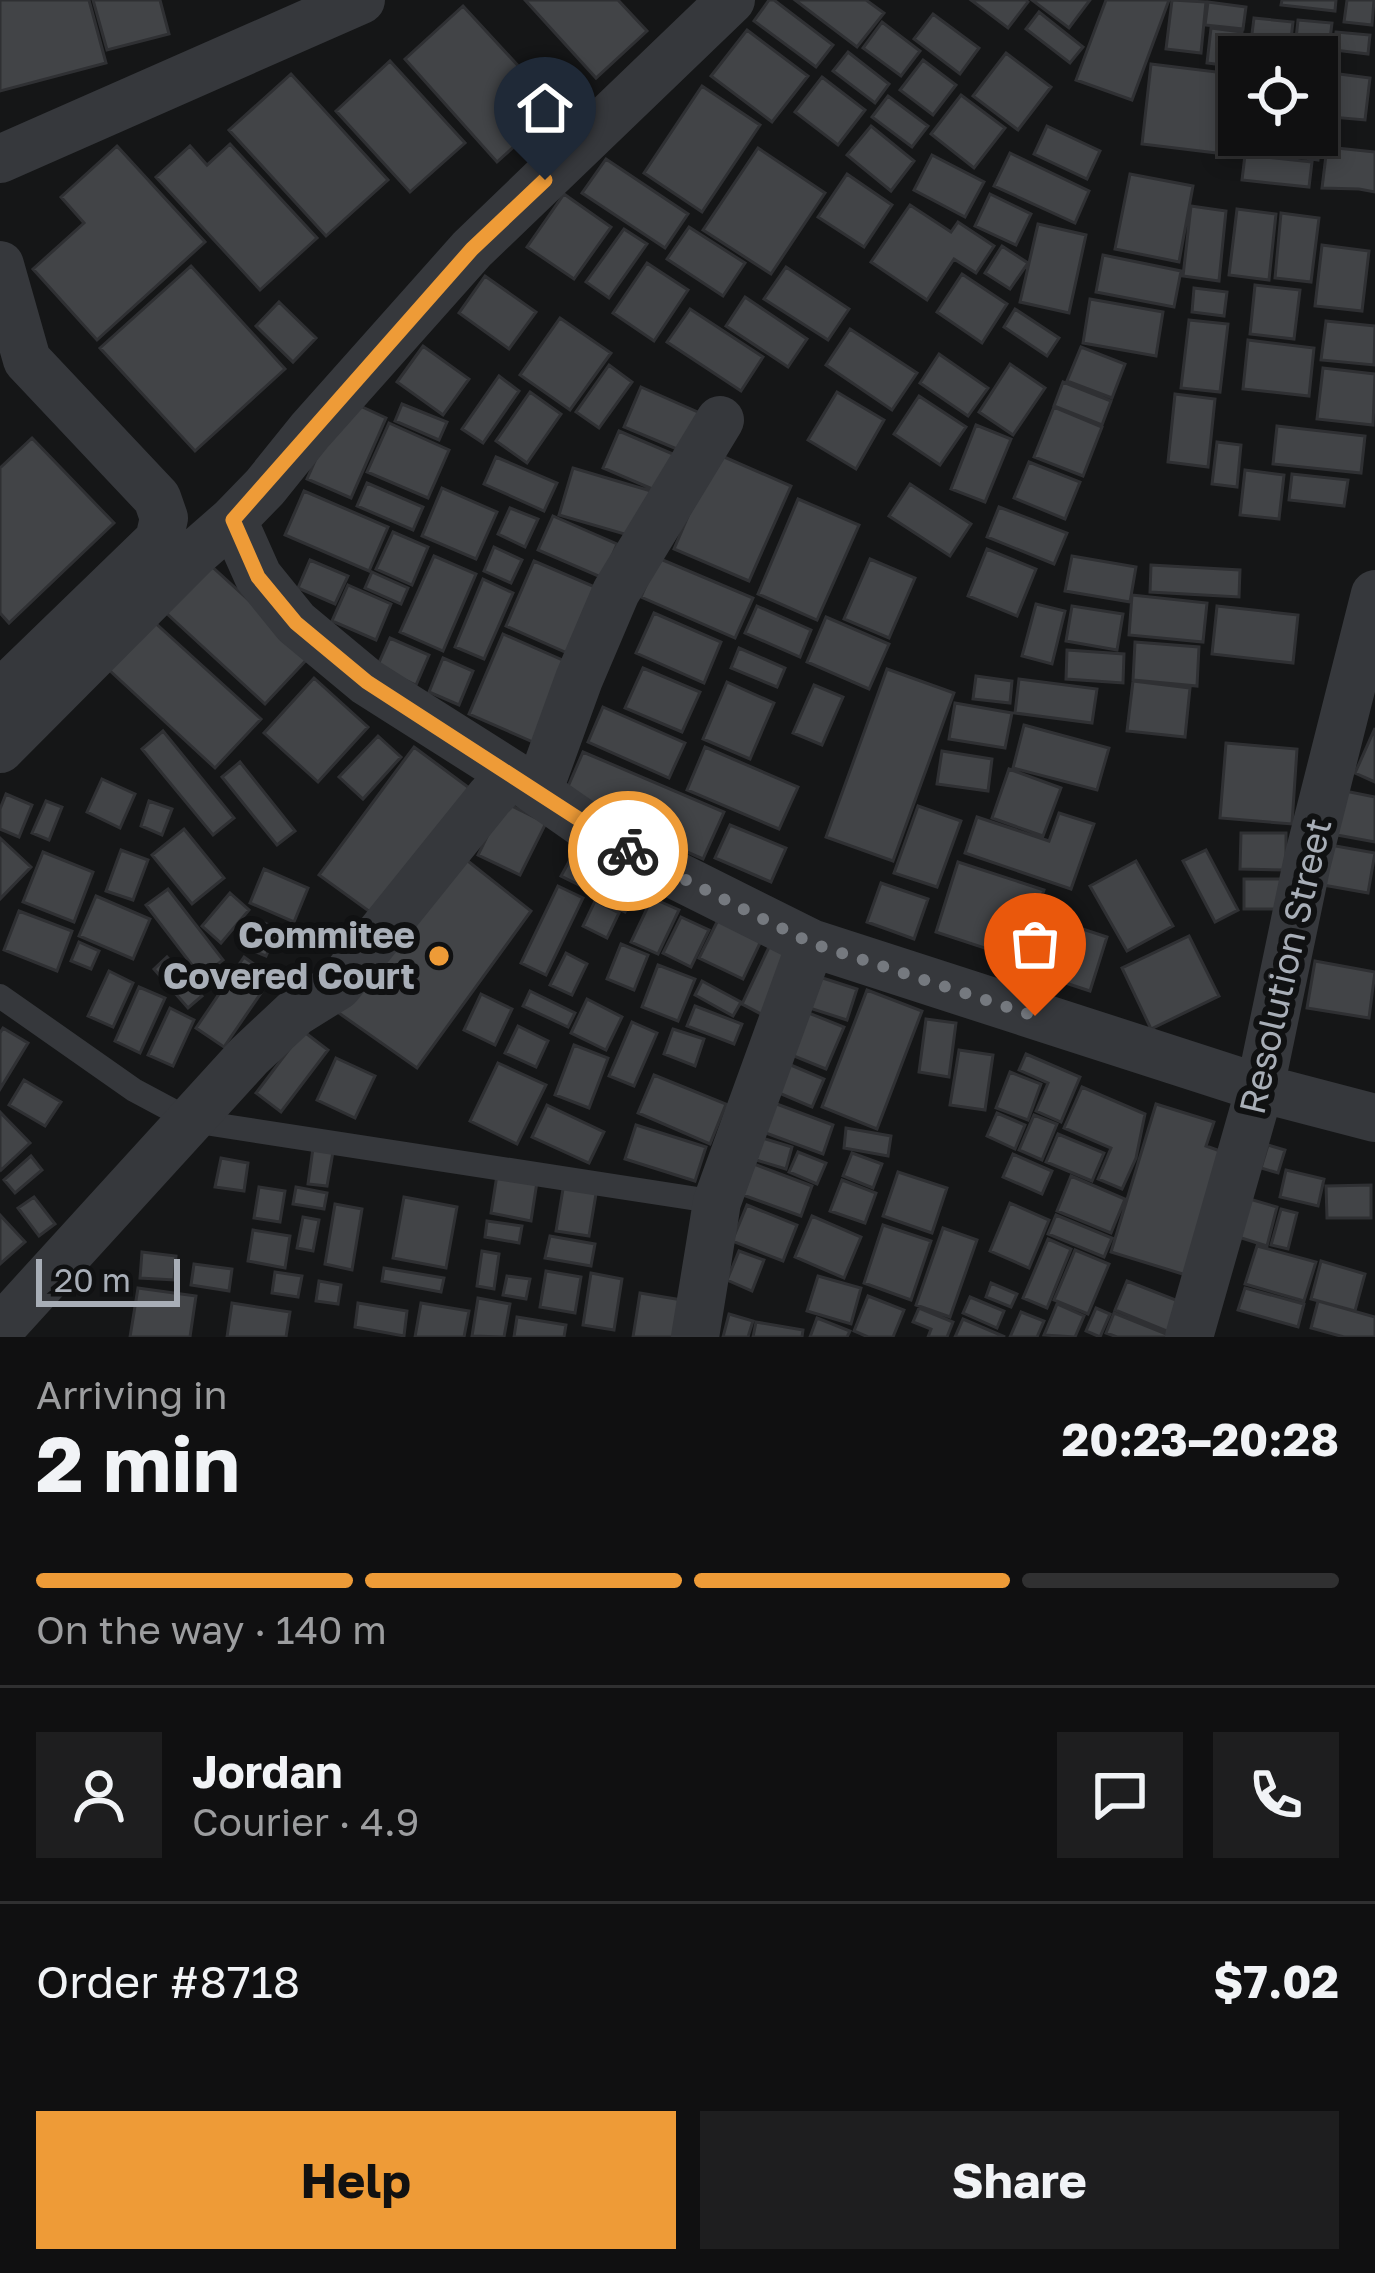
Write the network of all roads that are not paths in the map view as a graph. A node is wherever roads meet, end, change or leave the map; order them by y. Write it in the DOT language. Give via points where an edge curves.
graph roads {
  1 [pos="361,0"];
  2 [pos="731,0"];
  3 [pos="0,159"];
  4 [pos="0,265"];
  5 [pos="720,420"];
  6 [pos="233,520"];
  7 [pos="1372,613"];
  8 [pos="0,694"];
  9 [pos="0,749"];
  10 [pos="525,783"];
  11 [pos="811,943"];
  12 [pos="0,996"];
  13 [pos="1260,1088"];
  14 [pos="1375,1118"];
  15 [pos="192,1120"];
  16 [pos="717,1202"];
  17 [pos="0,1330"];
  18 [pos="695,1337"];
  19 [pos="1189,1337"];
  1 -- 3 [label="street"];
  2 -- 6 [label="street" via="472,249"];
  4 -- 8 [label="street" via="27,360 157,497 164,518 159,540"];
  5 -- 10 [label="street" via="616,592"];
  6 -- 9 [label="street"];
  6 -- 10 [label="street" via="258,577 296,623 367,682"];
  7 -- 13 [label="street, Resolution Street" via="1306,863"];
  10 -- 11 [label="street" via="611,842"];
  10 -- 15 [label="street" via="490,797 338,986 296,1012"];
  11 -- 13 [label="street"];
  11 -- 16 [label="street"];
  12 -- 15 [label="lane" via="134,1090"];
  13 -- 14 [label="street"];
  13 -- 19 [label="street, Resolution Street"];
  15 -- 16 [label="lane"];
  15 -- 17 [label="street"];
  16 -- 18 [label="street"];
}
